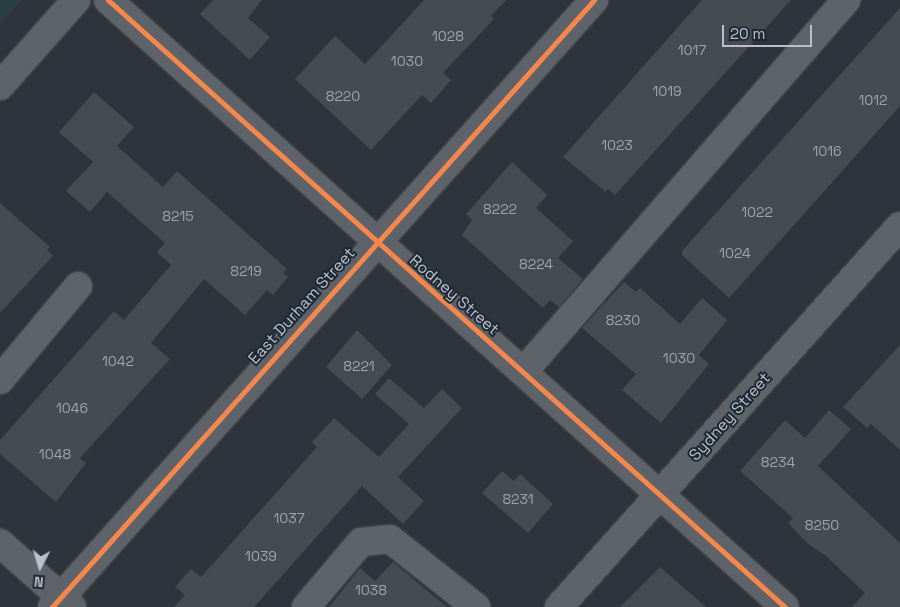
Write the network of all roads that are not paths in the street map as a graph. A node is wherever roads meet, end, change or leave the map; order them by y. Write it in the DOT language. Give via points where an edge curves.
graph roads {
  1 [pos="76,0"];
  2 [pos="108,0"];
  3 [pos="594,0"];
  4 [pos="846,0"];
  5 [pos="0,86"];
  6 [pos="900,226"];
  7 [pos="376,242"];
  8 [pos="78,286"];
  9 [pos="524,372"];
  10 [pos="0,380"];
  11 [pos="659,495"];
  12 [pos="0,543"];
  13 [pos="61,604"];
  14 [pos="306,607"];
  15 [pos="476,607"];
  16 [pos="559,607"];
  17 [pos="785,607"];
  1 -- 5 [label="street"];
  2 -- 7 [label="street, Rodney Street"];
  3 -- 7 [label="street, East Durham Street"];
  4 -- 9 [label="street"];
  6 -- 11 [label="street, Sydney Street"];
  7 -- 9 [label="street, Rodney Street"];
  7 -- 13 [label="street, East Durham Street"];
  8 -- 10 [label="street"];
  9 -- 11 [label="street, Rodney Street"];
  11 -- 16 [label="street, Sydney Street"];
  11 -- 17 [label="street, Rodney Street"];
  12 -- 13 [label="street"];
  14 -- 15 [label="street" via="361,542 390,539"];
}
